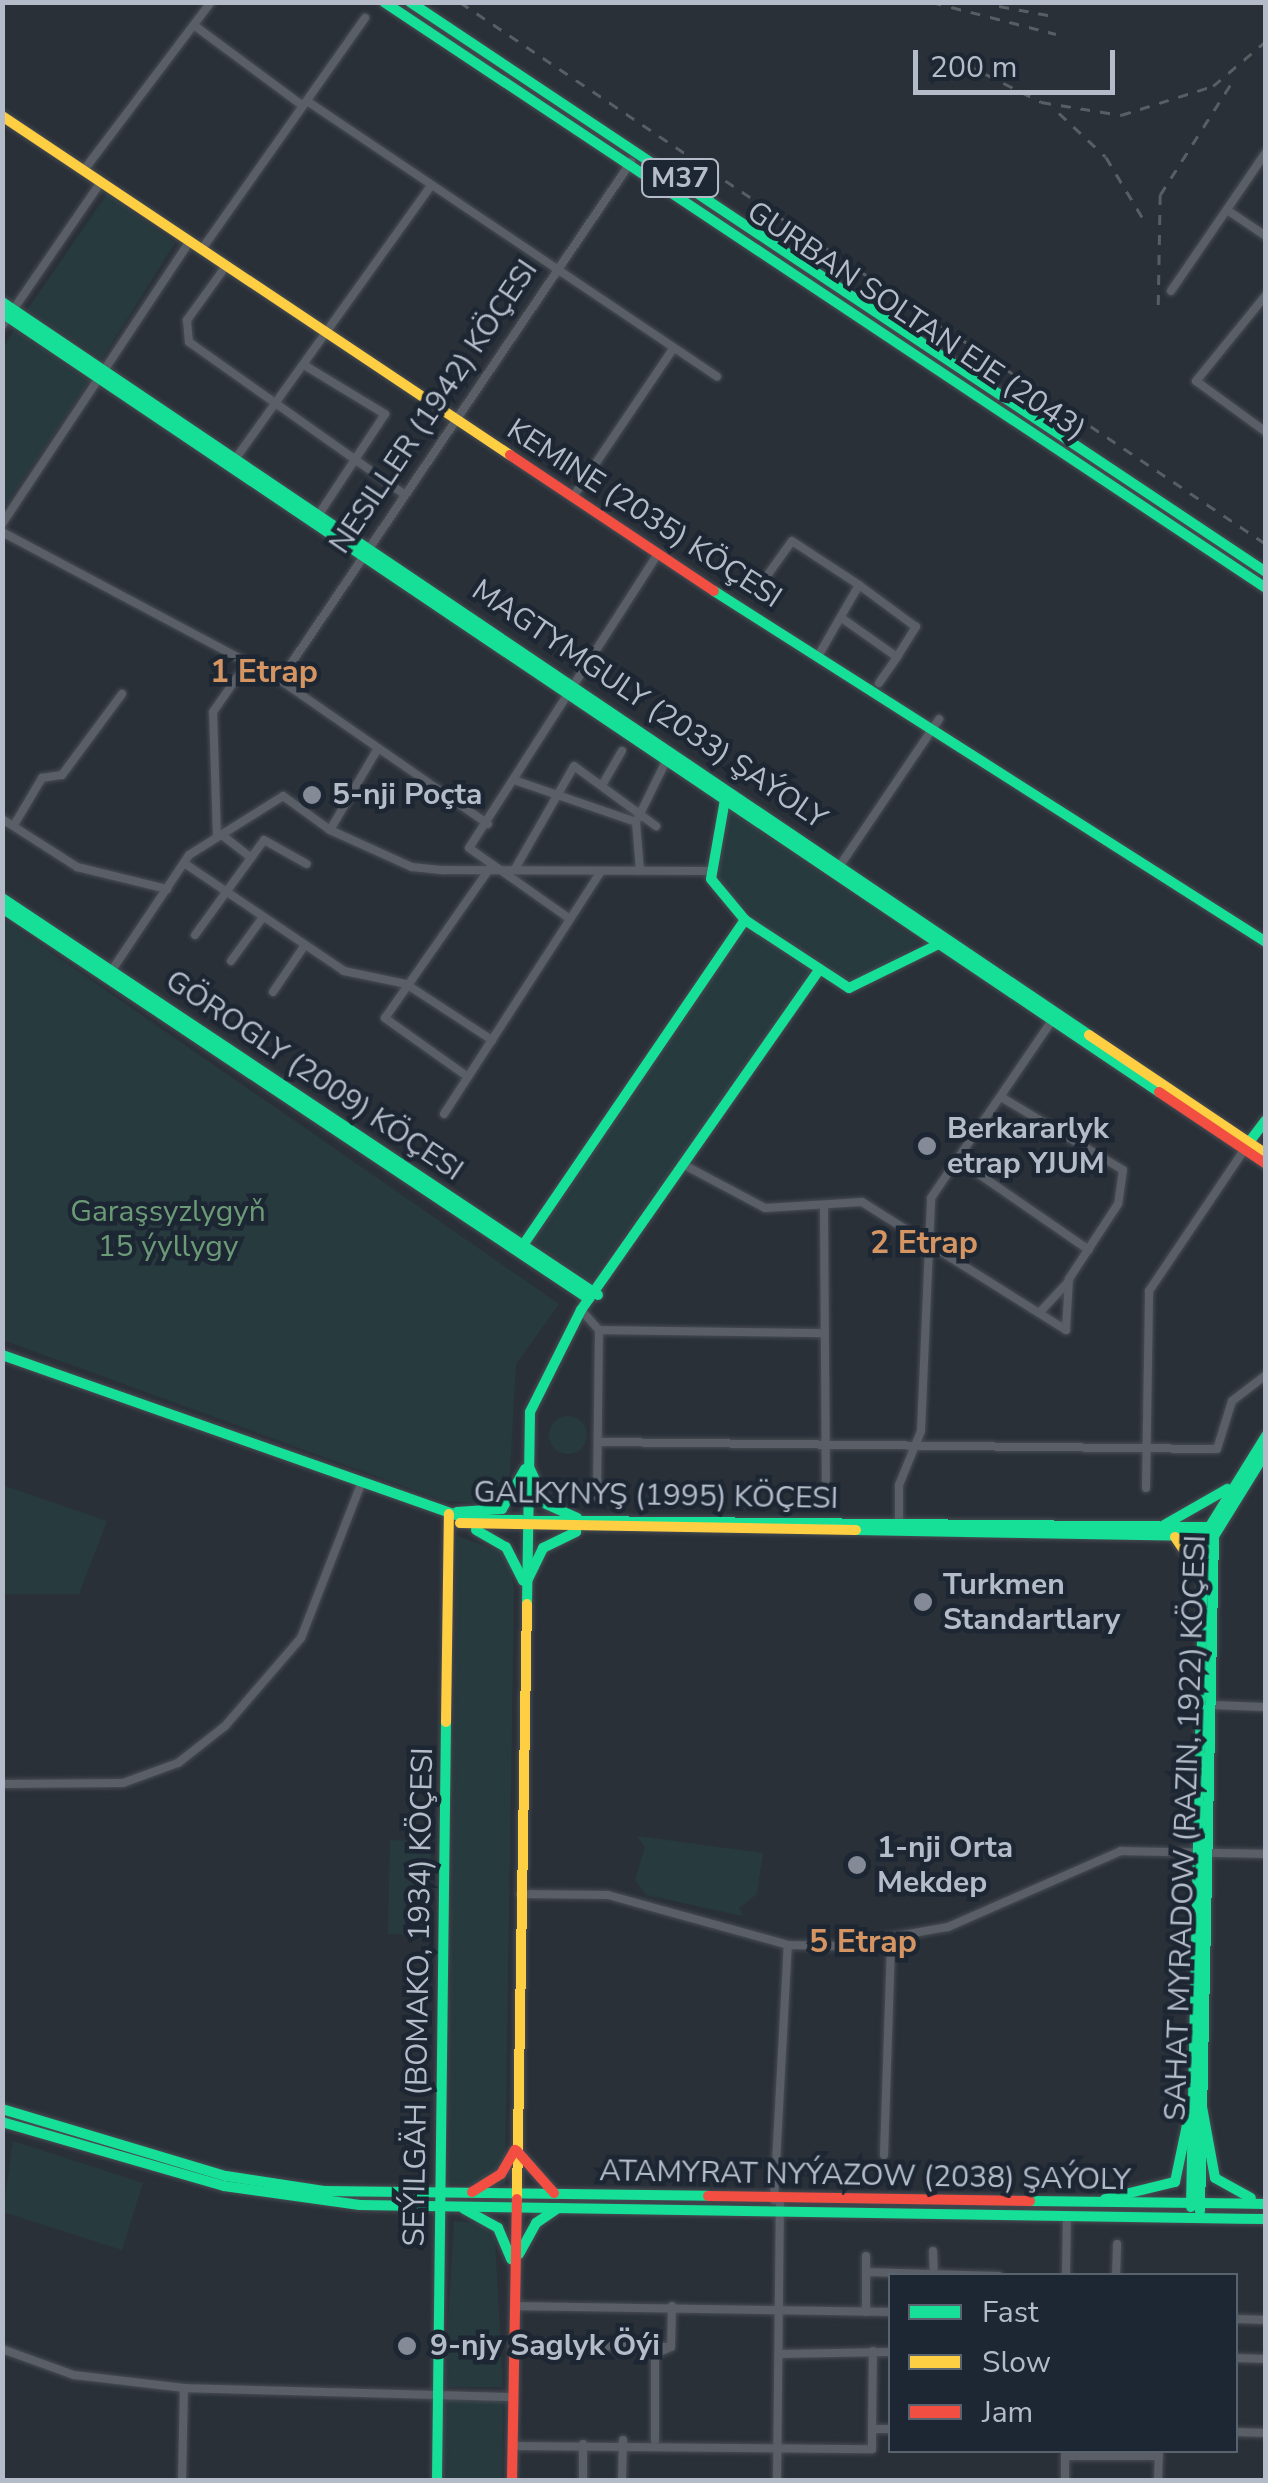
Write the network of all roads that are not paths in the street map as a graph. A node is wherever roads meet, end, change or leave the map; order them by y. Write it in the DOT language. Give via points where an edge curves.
graph roads {
  1 [pos="211,2"];
  2 [pos="384,2"];
  3 [pos="410,2"];
  4 [pos="365,18"];
  5 [pos="195,26"];
  6 [pos="305,103"];
  7 [pos="2,116"];
  8 [pos="1266,152"];
  9 [pos="631,162"];
  10 [pos="84,170"];
  11 [pos="101,182"];
  12 [pos="431,186"];
  13 [pos="1227,210"];
  14 [pos="1266,236"];
  15 [pos="190,241"];
  16 [pos="202,249"];
  17 [pos="226,266"];
  18 [pos="552,271"];
  19 [pos="1170,291"];
  20 [pos="1266,295"];
  21 [pos="2,302"];
  22 [pos="7,317"];
  23 [pos="327,333"];
  24 [pos="672,350"];
  25 [pos="304,364"];
  26 [pos="103,375"];
  27 [pos="716,377"];
  28 [pos="275,404"];
  29 [pos="453,418"];
  30 [pos="1266,432"];
  31 [pos="236,458"];
  32 [pos="358,458"];
  33 [pos="402,494"];
  34 [pos="573,497"];
  35 [pos="319,514"];
  36 [pos="2,528"];
  37 [pos="364,550"];
  38 [pos="658,554"];
  39 [pos="1266,572"];
  40 [pos="859,584"];
  41 [pos="1266,588"];
  42 [pos="754,594"];
  43 [pos="843,619"];
  44 [pos="897,657"];
  45 [pos="817,658"];
  46 [pos="247,663"];
  47 [pos="280,680"];
  48 [pos="879,683"];
  49 [pos="572,690"];
  50 [pos="122,694"];
  51 [pos="939,719"];
  52 [pos="930,732"];
  53 [pos="377,750"];
  54 [pos="622,752"];
  55 [pos="667,759"];
  56 [pos="514,780"];
  57 [pos="604,782"];
  58 [pos="726,794"];
  59 [pos="552,798"];
  60 [pos="642,808"];
  61 [pos="2,819"];
  62 [pos="636,822"];
  63 [pos="488,824"];
  64 [pos="14,826"];
  65 [pos="656,826"];
  66 [pos="330,830"];
  67 [pos="219,836"];
  68 [pos="251,858"];
  69 [pos="184,863"];
  70 [pos="306,864"];
  71 [pos="841,864"];
  72 [pos="492,866"];
  73 [pos="516,866"];
  74 [pos="710,870"];
  75 [pos="601,871"];
  76 [pos="640,871"];
  77 [pos="167,889"];
  78 [pos="226,892"];
  79 [pos="2,898"];
  80 [pos="2,908"];
  81 [pos="263,916"];
  82 [pos="570,918"];
  83 [pos="745,920"];
  84 [pos="195,935"];
  85 [pos="1266,942"];
  86 [pos="941,944"];
  87 [pos="305,946"];
  88 [pos="231,961"];
  89 [pos="820,969"];
  90 [pos="110,974"];
  91 [pos="406,984"];
  92 [pos="273,992"];
  93 [pos="1054,1018"];
  94 [pos="492,1040"];
  95 [pos="468,1077"];
  96 [pos="1000,1096"];
  97 [pos="444,1114"];
  98 [pos="1266,1120"];
  99 [pos="1246,1146"];
  100 [pos="1266,1154"];
  101 [pos="957,1160"];
  102 [pos="1266,1164"];
  103 [pos="686,1166"];
  104 [pos="824,1209"];
  105 [pos="926,1236"];
  106 [pos="521,1249"];
  107 [pos="1089,1250"];
  108 [pos="1068,1282"];
  109 [pos="589,1301"];
  110 [pos="1041,1311"];
  111 [pos="599,1330"];
  112 [pos="825,1332"];
  113 [pos="2,1358"];
  114 [pos="1266,1375"];
  115 [pos="1266,1436"];
  116 [pos="598,1442"];
  117 [pos="825,1444"];
  118 [pos="913,1445"];
  119 [pos="1147,1448"];
  120 [pos="1266,1452"];
  121 [pos="528,1464"];
  122 [pos="1235,1482"];
  123 [pos="826,1486"];
  124 [pos="360,1487"];
  125 [pos="1146,1488"];
  126 [pos="597,1497"];
  127 [pos="447,1515"];
  128 [pos="526,1525"];
  129 [pos="587,1525"];
  130 [pos="899,1526"];
  131 [pos="1159,1526"];
  132 [pos="471,1528"];
  133 [pos="1211,1531"];
  134 [pos="1174,1537"];
  135 [pos="1201,1576"];
  136 [pos="525,1586"];
  137 [pos="1209,1705"];
  138 [pos="1266,1707"];
  139 [pos="2,1784"];
  140 [pos="1200,1853"];
  141 [pos="1266,1854"];
  142 [pos="520,1894"];
  143 [pos="891,1940"];
  144 [pos="788,1945"];
  145 [pos="1196,2107"];
  146 [pos="2,2108"];
  147 [pos="2,2122"];
  148 [pos="516,2149"];
  149 [pos="884,2156"];
  150 [pos="464,2196"];
  151 [pos="564,2197"];
  152 [pos="445,2202"];
  153 [pos="515,2202"];
  154 [pos="1196,2202"];
  155 [pos="1266,2202"];
  156 [pos="778,2204"];
  157 [pos="558,2208"];
  158 [pos="1067,2210"];
  159 [pos="1196,2218"];
  160 [pos="1266,2219"];
  161 [pos="1117,2244"];
  162 [pos="933,2250"];
  163 [pos="866,2256"];
  164 [pos="514,2270"];
  165 [pos="866,2272"];
  166 [pos="934,2273"];
  167 [pos="1066,2273"];
  168 [pos="1116,2273"];
  169 [pos="514,2306"];
  170 [pos="672,2306"];
  171 [pos="779,2309"];
  172 [pos="866,2312"];
  173 [pos="888,2312"];
  174 [pos="1238,2319"];
  175 [pos="1266,2320"];
  176 [pos="514,2345"];
  177 [pos="671,2347"];
  178 [pos="2,2349"];
  179 [pos="873,2352"];
  180 [pos="888,2352"];
  181 [pos="778,2354"];
  182 [pos="1238,2358"];
  183 [pos="1266,2359"];
  184 [pos="184,2388"];
  185 [pos="438,2394"];
  186 [pos="513,2397"];
  187 [pos="872,2429"];
  188 [pos="888,2429"];
  189 [pos="1238,2432"];
  190 [pos="1266,2432"];
  191 [pos="623,2440"];
  192 [pos="656,2440"];
  193 [pos="583,2444"];
  194 [pos="777,2445"];
  195 [pos="512,2446"];
  196 [pos="1065,2453"];
  197 [pos="1159,2453"];
  198 [pos="182,2480"];
  199 [pos="437,2480"];
  200 [pos="512,2480"];
  201 [pos="582,2480"];
  202 [pos="622,2480"];
  203 [pos="777,2480"];
  204 [pos="1065,2480"];
  205 [pos="1158,2480"];
  1 -- 5 [label="street"];
  2 -- 9 [label="main road, GURBAN SOLTAN EJE (2043) / M37"];
  3 -- 39 [label="main road, GURBAN SOLTAN EJE (2043) / M37"];
  4 -- 6 [label="street"];
  5 -- 6 [label="street"];
  5 -- 10 [label="street"];
  6 -- 12 [label="street"];
  6 -- 16 [label="street"];
  7 -- 10 [label="main road, KEMINE (2035) KÖÇESI"];
  8 -- 13 [label="street"];
  9 -- 18 [label="street, NESILLER (1942) KÖÇESI"];
  9 -- 41 [label="main road, GURBAN SOLTAN EJE (2043) / M37"];
  10 -- 11 [label="main road, KEMINE (2035) KÖÇESI"];
  11 -- 15 [label="main road, KEMINE (2035) KÖÇESI"];
  11 -- 22 [label="street"];
  12 -- 18 [label="street"];
  12 -- 23 [label="street"];
  13 -- 14 [label="street"];
  13 -- 19 [label="street"];
  15 -- 16 [label="main road, KEMINE (2035) KÖÇESI"];
  15 -- 26 [label="street"];
  16 -- 17 [label="main road, KEMINE (2035) KÖÇESI"];
  17 -- 23 [label="main road, KEMINE (2035) KÖÇESI"];
  17 -- 28 [label="street" via="187,320 189,342"];
  18 -- 24 [label="street"];
  18 -- 29 [label="street, NESILLER (1942) KÖÇESI"];
  20 -- 30 [label="street" via="1199,385"];
  21 -- 22 [label="main road, MAGTYMGULY (2033) ŞAÝOLY"];
  22 -- 26 [label="main road, MAGTYMGULY (2033) ŞAÝOLY"];
  23 -- 25 [label="street"];
  23 -- 29 [label="main road, KEMINE (2035) KÖÇESI"];
  24 -- 27 [label="street"];
  24 -- 34 [label="street"];
  25 -- 28 [label="street"];
  25 -- 32 [label="street" via="385,414"];
  26 -- 31 [label="main road, MAGTYMGULY (2033) ŞAÝOLY"];
  26 -- 36 [label="street"];
  26 -- 37 [label="main road, MAGTYMGULY (2033) ŞAÝOLY"];
  28 -- 31 [label="street"];
  28 -- 32 [label="street"];
  29 -- 33 [label="street, NESILLER (1942) KÖÇESI"];
  29 -- 34 [label="main road, KEMINE (2035) KÖÇESI"];
  31 -- 35 [label="main road, MAGTYMGULY (2033) ŞAÝOLY"];
  32 -- 33 [label="street"];
  32 -- 35 [label="street"];
  33 -- 37 [label="street, NESILLER (1942) KÖÇESI"];
  34 -- 38 [label="main road, KEMINE (2035) KÖÇESI"];
  35 -- 37 [label="main road, MAGTYMGULY (2033) ŞAÝOLY"];
  36 -- 46 [label="street"];
  37 -- 47 [label="street, NESILLER (1942) KÖÇESI"];
  37 -- 49 [label="main road, MAGTYMGULY (2033) ŞAÝOLY"];
  38 -- 45 [label="main road, KEMINE (2035) KÖÇESI"];
  38 -- 49 [label="street"];
  40 -- 42 [label="street" via="792,541"];
  40 -- 43 [label="street"];
  40 -- 44 [label="street" via="916,624"];
  43 -- 44 [label="street"];
  43 -- 45 [label="street"];
  44 -- 48 [label="street"];
  45 -- 52 [label="main road, KEMINE (2035) KÖÇESI"];
  46 -- 47 [label="street"];
  46 -- 67 [label="street" via="212,712"];
  47 -- 53 [label="street"];
  49 -- 55 [label="main road, MAGTYMGULY (2033) ŞAÝOLY"];
  49 -- 56 [label="street"];
  49 -- 58 [label="main road, MAGTYMGULY (2033) ŞAÝOLY"];
  50 -- 64 [label="street" via="62,775 42,778"];
  51 -- 52 [label="street"];
  52 -- 71 [label="street"];
  52 -- 85 [label="main road, KEMINE (2035) KÖÇESI"];
  53 -- 63 [label="street"];
  53 -- 66 [label="street"];
  54 -- 57 [label="street"];
  55 -- 58 [label="main road, MAGTYMGULY (2033) ŞAÝOLY"];
  55 -- 60 [label="street"];
  56 -- 59 [label="street"];
  56 -- 63 [label="street"];
  57 -- 59 [label="street" via="574,766"];
  57 -- 60 [label="street"];
  58 -- 71 [label="main road, MAGTYMGULY (2033) ŞAÝOLY"];
  58 -- 74 [label="main road"];
  58 -- 86 [label="main road, MAGTYMGULY (2033) ŞAÝOLY"];
  59 -- 62 [label="street"];
  59 -- 73 [label="street"];
  60 -- 62 [label="street"];
  60 -- 65 [label="street"];
  61 -- 64 [label="street"];
  62 -- 76 [label="street"];
  63 -- 72 [label="street" via="469,848"];
  64 -- 77 [label="street" via="77,867"];
  66 -- 67 [label="street" via="283,796"];
  66 -- 72 [label="street" via="412,866"];
  67 -- 68 [label="street"];
  67 -- 69 [label="street"];
  68 -- 70 [label="street" via="270,839"];
  68 -- 78 [label="street"];
  69 -- 77 [label="street"];
  69 -- 78 [label="street"];
  71 -- 99 [label="main road, MAGTYMGULY (2033) ŞAÝOLY"];
  72 -- 73 [label="street"];
  72 -- 82 [label="street"];
  72 -- 91 [label="street"];
  73 -- 75 [label="street"];
  74 -- 76 [label="street"];
  74 -- 83 [label="main road" via="718,895"];
  75 -- 76 [label="street"];
  75 -- 82 [label="street"];
  77 -- 90 [label="street"];
  78 -- 81 [label="street"];
  78 -- 84 [label="street"];
  79 -- 90 [label="main road, GÖROGLY (2009) KÖÇESI"];
  80 -- 90 [label="main road, GÖROGLY (2009) KÖÇESI"];
  81 -- 87 [label="street"];
  81 -- 88 [label="street"];
  82 -- 94 [label="street"];
  83 -- 89 [label="main road"];
  83 -- 106 [label="main road"];
  86 -- 89 [label="main road" via="858,986"];
  86 -- 93 [label="main road, MAGTYMGULY (2033) ŞAÝOLY"];
  87 -- 91 [label="street" via="344,972"];
  87 -- 92 [label="street"];
  89 -- 103 [label="main road"];
  90 -- 106 [label="main road, GÖROGLY (2009) KÖÇESI"];
  91 -- 94 [label="street"];
  91 -- 95 [label="street" via="385,1018"];
  93 -- 96 [label="street"];
  93 -- 99 [label="main road, MAGTYMGULY (2033) ŞAÝOLY"];
  94 -- 95 [label="street"];
  95 -- 97 [label="street"];
  96 -- 101 [label="street"];
  96 -- 107 [label="street" via="1123,1170 1123,1194"];
  98 -- 99 [label="main road"];
  99 -- 100 [label="main road, MAGTYMGULY (2033) ŞAÝOLY"];
  99 -- 102 [label="main road, MAGTYMGULY (2033) ŞAÝOLY"];
  99 -- 119 [label="street" via="1150,1290"];
  101 -- 105 [label="street" via="931,1198"];
  101 -- 107 [label="street"];
  103 -- 104 [label="street" via="765,1208"];
  103 -- 109 [label="main road"];
  104 -- 105 [label="street" via="862,1202"];
  104 -- 112 [label="street"];
  105 -- 110 [label="street"];
  105 -- 118 [label="street" via="922,1431"];
  106 -- 109 [label="main road, GÖROGLY (2009) KÖÇESI"];
  107 -- 108 [label="street"];
  108 -- 110 [label="street"];
  108 -- 110 [label="street" via="1066,1330"];
  109 -- 111 [label="street"];
  109 -- 121 [label="main road" via="540,1380"];
  111 -- 112 [label="street"];
  111 -- 116 [label="street"];
  112 -- 117 [label="street"];
  113 -- 124 [label="main road, GALKYNYŞ (1995) KÖÇESI"];
  113 -- 127 [label="main road, GALKYNYŞ (1995) KÖÇESI"];
  114 -- 119 [label="street" via="1232,1402 1217,1448"];
  115 -- 122 [label="main road, SAHAT MYRADOW (RAZIN, 1922) KÖÇESI"];
  116 -- 117 [label="street"];
  116 -- 126 [label="street"];
  117 -- 118 [label="street"];
  117 -- 123 [label="street"];
  118 -- 119 [label="street"];
  118 -- 130 [label="street"];
  119 -- 125 [label="street"];
  120 -- 133 [label="main road, SAHAT MYRADOW (RAZIN, 1922) KÖÇESI"];
  121 -- 127 [label="main road" via="498,1512"];
  121 -- 128 [label="main road"];
  121 -- 129 [label="main road" via="547,1506"];
  122 -- 131 [label="main road"];
  122 -- 133 [label="main road, SAHAT MYRADOW (RAZIN, 1922) KÖÇESI"];
  124 -- 127 [label="main road, GALKYNYŞ (1995) KÖÇESI"];
  124 -- 139 [label="street" via="302,1638 225,1726 178,1762 123,1783"];
  127 -- 128 [label="main road, GALKYNYŞ (1995) KÖÇESI"];
  127 -- 132 [label="main road, GALKYNYŞ (1995) KÖÇESI"];
  127 -- 152 [label="main road, SEÝILGÄH (BOMAKO, 1934) KÖÇESI"];
  128 -- 129 [label="main road, GALKYNYŞ (1995) KÖÇESI"];
  128 -- 132 [label="main road, GALKYNYŞ (1995) KÖÇESI"];
  128 -- 136 [label="main road"];
  129 -- 130 [label="main road, GALKYNYŞ (1995) KÖÇESI"];
  129 -- 134 [label="main road, GALKYNYŞ (1995) KÖÇESI"];
  129 -- 136 [label="main road" via="543,1548"];
  130 -- 131 [label="main road, GALKYNYŞ (1995) KÖÇESI"];
  131 -- 133 [label="main road, GALKYNYŞ (1995) KÖÇESI"];
  132 -- 136 [label="main road" via="506,1546"];
  133 -- 134 [label="main road, GALKYNYŞ (1995) KÖÇESI"];
  133 -- 135 [label="main road"];
  133 -- 137 [label="main road, SAHAT MYRADOW (RAZIN, 1922) KÖÇESI"];
  134 -- 135 [label="main road"];
  135 -- 140 [label="main road"];
  136 -- 142 [label="main road"];
  137 -- 138 [label="street"];
  137 -- 140 [label="main road, SAHAT MYRADOW (RAZIN, 1922) KÖÇESI"];
  140 -- 141 [label="street"];
  140 -- 143 [label="street" via="1121,1852 948,1927"];
  140 -- 145 [label="main road"];
  142 -- 144 [label="street" via="608,1896"];
  142 -- 148 [label="main road"];
  143 -- 144 [label="street"];
  143 -- 149 [label="street"];
  144 -- 156 [label="street"];
  145 -- 154 [label="main road"];
  145 -- 155 [label="main road" via="1215,2178 1238,2196"];
  145 -- 158 [label="main road" via="1173,2184"];
  146 -- 152 [label="main road, ATAMYRAT NYÝAZOW (2038) ŞAÝOLY" via="226,2176"];
  147 -- 152 [label="main road, ATAMYRAT NYÝAZOW (2038) ŞAÝOLY" via="254,2192"];
  148 -- 150 [label="main road" via="494,2181"];
  148 -- 151 [label="main road" via="535,2182"];
  148 -- 153 [label="main road"];
  150 -- 152 [label="main road, ATAMYRAT NYÝAZOW (2038) ŞAÝOLY"];
  150 -- 153 [label="main road, ATAMYRAT NYÝAZOW (2038) ŞAÝOLY"];
  151 -- 153 [label="main road, ATAMYRAT NYÝAZOW (2038) ŞAÝOLY"];
  151 -- 156 [label="main road, ATAMYRAT NYÝAZOW (2038) ŞAÝOLY"];
  152 -- 153 [label="main road, ATAMYRAT NYÝAZOW (2038) ŞAÝOLY"];
  152 -- 164 [label="main road" via="495,2225"];
  152 -- 185 [label="main road, SEÝILGÄH (BOMAKO, 1934) KÖÇESI"];
  153 -- 157 [label="main road, ATAMYRAT NYÝAZOW (2038) ŞAÝOLY"];
  153 -- 164 [label="main road"];
  154 -- 155 [label="main road, ATAMYRAT NYÝAZOW (2038) ŞAÝOLY"];
  154 -- 158 [label="main road, ATAMYRAT NYÝAZOW (2038) ŞAÝOLY"];
  154 -- 159 [label="main road"];
  156 -- 157 [label="main road, ATAMYRAT NYÝAZOW (2038) ŞAÝOLY"];
  156 -- 158 [label="main road, ATAMYRAT NYÝAZOW (2038) ŞAÝOLY"];
  156 -- 171 [label="street"];
  157 -- 164 [label="main road, ATAMYRAT NYÝAZOW (2038) ŞAÝOLY" via="528,2233"];
  158 -- 159 [label="main road, ATAMYRAT NYÝAZOW (2038) ŞAÝOLY"];
  158 -- 167 [label="street"];
  159 -- 160 [label="main road, ATAMYRAT NYÝAZOW (2038) ŞAÝOLY"];
  161 -- 168 [label="street"];
  162 -- 166 [label="street"];
  163 -- 165 [label="street"];
  164 -- 169 [label="main road"];
  165 -- 166 [label="street"];
  165 -- 172 [label="street"];
  169 -- 170 [label="street"];
  169 -- 176 [label="main road"];
  170 -- 171 [label="street"];
  170 -- 177 [label="street"];
  171 -- 172 [label="street"];
  171 -- 181 [label="street"];
  172 -- 173 [label="street"];
  174 -- 175 [label="street"];
  176 -- 177 [label="street"];
  176 -- 186 [label="main road"];
  177 -- 192 [label="street" via="655,2354"];
  178 -- 184 [label="street" via="74,2375"];
  179 -- 180 [label="street"];
  179 -- 181 [label="street"];
  179 -- 187 [label="street"];
  181 -- 194 [label="street"];
  182 -- 183 [label="street"];
  184 -- 185 [label="street"];
  184 -- 198 [label="street"];
  185 -- 186 [label="street"];
  185 -- 199 [label="main road, SEÝILGÄH (BOMAKO, 1934) KÖÇESI"];
  186 -- 195 [label="main road"];
  187 -- 188 [label="street"];
  187 -- 194 [label="street" via="872,2448"];
  189 -- 190 [label="street"];
  191 -- 192 [label="street"];
  191 -- 193 [label="street"];
  191 -- 202 [label="street"];
  192 -- 194 [label="street"];
  193 -- 195 [label="street"];
  193 -- 201 [label="street"];
  194 -- 203 [label="street"];
  195 -- 200 [label="main road"];
  196 -- 197 [label="street"];
  196 -- 204 [label="street"];
  197 -- 205 [label="street"];
}
